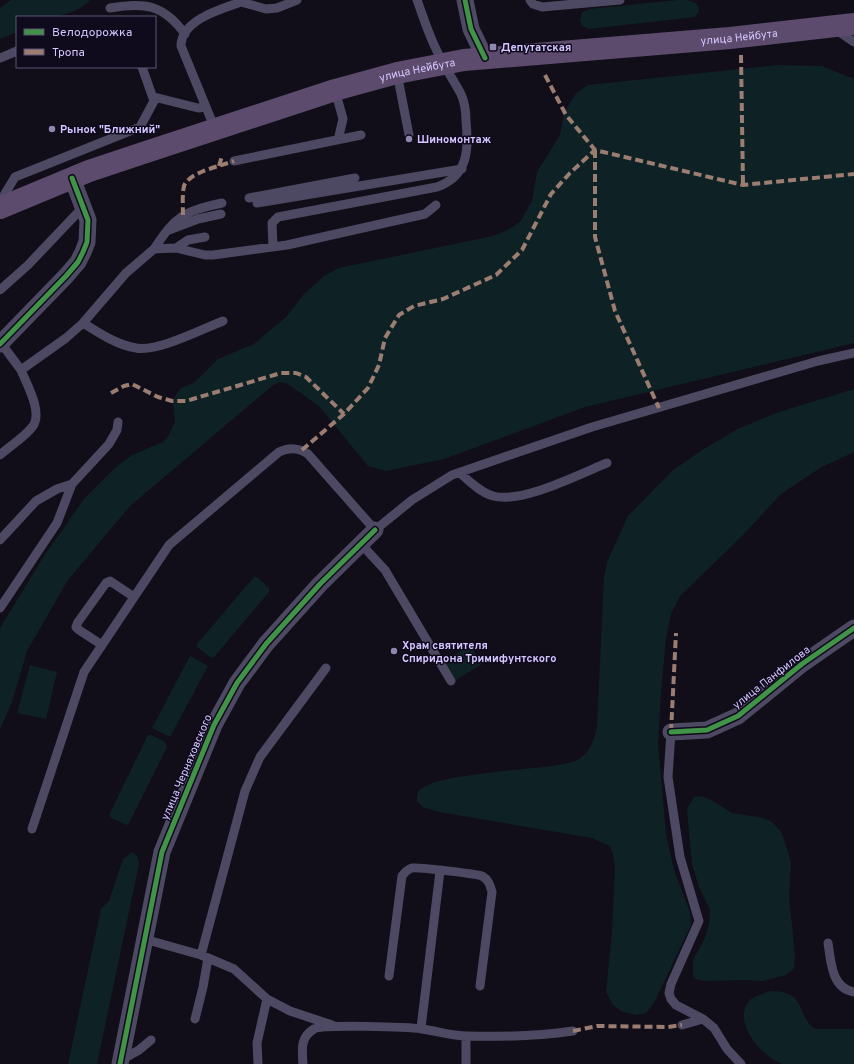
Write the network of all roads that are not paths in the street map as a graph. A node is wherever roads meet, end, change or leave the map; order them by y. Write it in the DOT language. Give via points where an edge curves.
graph roads {
  1 [pos="297,0"];
  2 [pos="417,0"];
  3 [pos="465,0"];
  4 [pos="530,0"];
  5 [pos="620,0"];
  6 [pos="110,8"];
  7 [pos="854,24"];
  8 [pos="832,28"];
  9 [pos="185,34"];
  10 [pos="854,42"];
  11 [pos="16,51"];
  12 [pos="0,58"];
  13 [pos="485,58"];
  14 [pos="443,64"];
  15 [pos="142,68"];
  16 [pos="397,73"];
  17 [pos="335,90"];
  18 [pos="154,98"];
  19 [pos="206,107"];
  20 [pos="215,129"];
  21 [pos="361,135"];
  22 [pos="409,135"];
  23 [pos="338,140"];
  24 [pos="234,161"];
  25 [pos="462,169"];
  26 [pos="72,178"];
  27 [pos="355,178"];
  28 [pos="0,202"];
  29 [pos="222,203"];
  30 [pos="436,204"];
  31 [pos="84,206"];
  32 [pos="0,208"];
  33 [pos="221,214"];
  34 [pos="167,231"];
  35 [pos="205,237"];
  36 [pos="273,247"];
  37 [pos="176,248"];
  38 [pos="154,249"];
  39 [pos="0,290"];
  40 [pos="223,321"];
  41 [pos="83,323"];
  42 [pos="1,344"];
  43 [pos="854,353"];
  44 [pos="20,370"];
  45 [pos="118,422"];
  46 [pos="0,455"];
  47 [pos="607,463"];
  48 [pos="460,472"];
  49 [pos="72,484"];
  50 [pos="375,530"];
  51 [pos="0,540"];
  52 [pos="361,544"];
  53 [pos="134,597"];
  54 [pos="0,608"];
  55 [pos="854,628"];
  56 [pos="102,644"];
  57 [pos="326,668"];
  58 [pos="451,681"];
  59 [pos="671,732"];
  60 [pos="32,829"];
  61 [pos="440,871"];
  62 [pos="144,939"];
  63 [pos="828,943"];
  64 [pos="205,956"];
  65 [pos="389,976"];
  66 [pos="480,986"];
  67 [pos="854,992"];
  68 [pos="267,999"];
  69 [pos="195,1019"];
  70 [pos="703,1019"];
  71 [pos="682,1025"];
  72 [pos="333,1026"];
  73 [pos="421,1028"];
  74 [pos="573,1031"];
  75 [pos="466,1036"];
  76 [pos="151,1040"];
  77 [pos="121,1062"];
  78 [pos="258,1064"];
  79 [pos="303,1064"];
  80 [pos="466,1064"];
  81 [pos="741,1064"];
  1 -- 9 [label="lane" via="277,8 266,9 241,2 195,22"];
  2 -- 14 [label="lane"];
  3 -- 13 [label="street" via="471,28"];
  4 -- 5 [label="lane" via="542,7"];
  6 -- 9 [label="lane" via="135,4 160,9 173,19"];
  7 -- 8 [label="main road, улица Нейбута"];
  8 -- 10 [label="lane"];
  8 -- 13 [label="main road, улица Нейбута"];
  9 -- 19 [label="lane" via="181,46"];
  11 -- 12 [label="lane"];
  13 -- 14 [label="main road, улица Нейбута"];
  14 -- 16 [label="main road, улица Нейбута"];
  14 -- 25 [label="lane" via="465,106 468,144"];
  15 -- 18 [label="lane"];
  16 -- 17 [label="main road, улица Нейбута"];
  16 -- 22 [label="lane"];
  17 -- 20 [label="main road, улица Нейбута"];
  17 -- 23 [label="lane" via="343,119"];
  18 -- 19 [label="lane" via="198,108"];
  18 -- 28 [label="lane" via="152,107 140,127 15,177"];
  19 -- 20 [label="lane"];
  20 -- 26 [label="main road, улица Нейбута"];
  21 -- 23 [label="lane"];
  23 -- 24 [label="lane"];
  25 -- 27 [label="lane" via="253,200"];
  25 -- 36 [label="lane" via="448,184 437,187 278,217 272,223"];
  26 -- 31 [label="street"];
  26 -- 32 [label="main road, улица Нейбута"];
  29 -- 34 [label="lane" via="183,215"];
  30 -- 36 [label="lane" via="425,214"];
  31 -- 39 [label="lane" via="28,265"];
  31 -- 42 [label="street" via="88,220 87,242 78,262"];
  33 -- 34 [label="lane" via="198,219"];
  34 -- 38 [label="lane"];
  35 -- 37 [label="lane" via="188,240"];
  36 -- 37 [label="lane" via="214,255"];
  37 -- 38 [label="lane"];
  38 -- 41 [label="lane" via="126,273"];
  40 -- 41 [label="lane" via="146,349 124,345"];
  41 -- 44 [label="lane"];
  42 -- 44 [label="lane"];
  43 -- 48 [label="lane" via="818,361 592,427"];
  44 -- 46 [label="lane" via="32,396 36,418 33,426"];
  45 -- 49 [label="lane" via="117,430 109,444"];
  47 -- 48 [label="lane" via="527,494 506,497 492,495 476,487"];
  48 -- 50 [label="lane" via="412,500"];
  49 -- 51 [label="lane" via="57,488 36,501"];
  49 -- 54 [label="lane" via="56,523"];
  50 -- 52 [label="street, улица Черняховского"];
  50 -- 53 [label="lane" via="308,454 302,450 284,450 169,545"];
  52 -- 58 [label="lane" via="385,570"];
  52 -- 62 [label="street, улица Черняховского" via="320,584 266,644 237,683 214,725 162,852"];
  53 -- 56 [label="lane"];
  53 -- 56 [label="lane" via="113,582 106,583 78,622 76,627 79,630"];
  55 -- 59 [label="street, улица Панфилова" via="797,668 738,716 707,730"];
  56 -- 60 [label="lane" via="84,672"];
  57 -- 64 [label="lane" via="260,757 245,791"];
  59 -- 70 [label="lane" via="668,777 680,857 699,921 669,993 676,1005"];
  61 -- 65 [label="lane" via="412,868 402,876"];
  61 -- 66 [label="lane" via="481,876 489,881 492,892"];
  61 -- 73 [label="lane"];
  62 -- 64 [label="lane"];
  62 -- 77 [label="street, улица Черняховского"];
  63 -- 67 [label="lane" via="834,976 842,987"];
  64 -- 68 [label="lane" via="234,969"];
  64 -- 69 [label="lane" via="203,987"];
  68 -- 72 [label="lane" via="290,1011"];
  68 -- 78 [label="lane" via="257,1043"];
  70 -- 71 [label="lane"];
  70 -- 81 [label="lane" via="714,1028 727,1049"];
  72 -- 73 [label="lane"];
  72 -- 79 [label="lane" via="315,1028 307,1034 302,1042"];
  73 -- 75 [label="lane"];
  74 -- 75 [label="lane" via="555,1034"];
  75 -- 80 [label="lane"];
  76 -- 77 [label="lane"];
}
